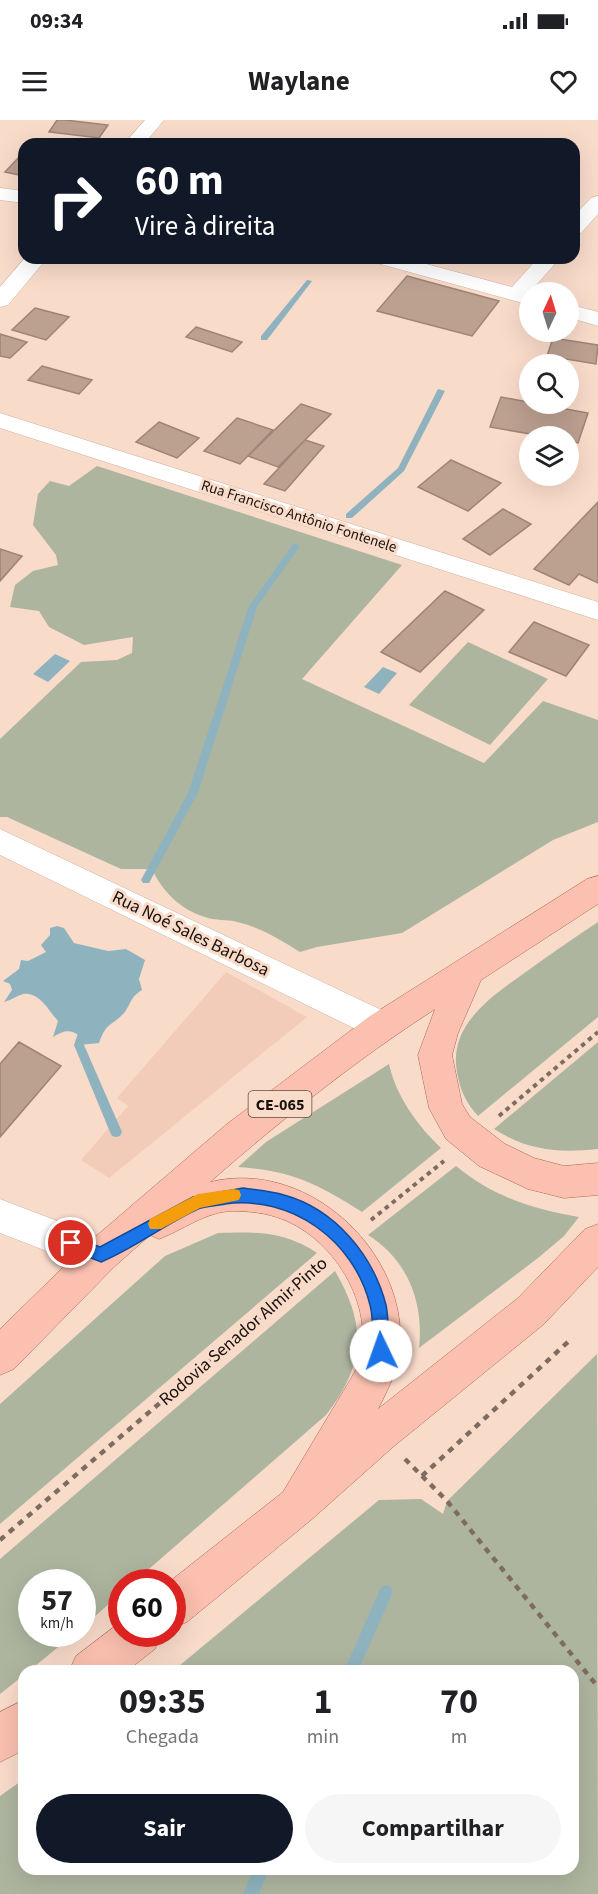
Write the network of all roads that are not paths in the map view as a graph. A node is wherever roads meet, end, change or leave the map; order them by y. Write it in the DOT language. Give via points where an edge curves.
graph roads {
  1 [pos="155,120"];
  2 [pos="139,138"];
  3 [pos="0,194"];
  4 [pos="18,196"];
  5 [pos="598,202"];
  6 [pos="580,222"];
  7 [pos="31,264"];
  8 [pos="402,264"];
  9 [pos="545,264"];
  10 [pos="533,282"];
  11 [pos="519,296"];
  12 [pos="0,300"];
  13 [pos="579,313"];
  14 [pos="598,318"];
  15 [pos="0,420"];
  16 [pos="598,611"];
  17 [pos="0,841"];
  18 [pos="598,888"];
  19 [pos="470,969"];
  20 [pos="382,1026"];
  21 [pos="598,1179"];
  22 [pos="0,1216"];
  23 [pos="598,1241"];
  24 [pos="101,1254"];
  25 [pos="0,1356"];
  26 [pos="297,1506"];
  27 [pos="186,1596"];
  28 [pos="123,1647"];
  29 [pos="100,1665"];
  30 [pos="18,1726"];
  31 [pos="0,1740"];
  1 -- 2 [label="street"];
  3 -- 4 [label="street"];
  5 -- 6 [label="street"];
  7 -- 12 [label="street"];
  8 -- 11 [label="street"];
  9 -- 10 [label="street"];
  13 -- 14 [label="street"];
  15 -- 16 [label="street, Rua Francisco Antônio Fontenele"];
  17 -- 20 [label="street, Rua Noé Sales Barbosa"];
  18 -- 19 [label="main road, CE-065"];
  19 -- 20 [label="main road, CE-065"];
  19 -- 21 [label="main road" via="435,1055 446,1108 458,1128 492,1155 528,1173 564,1182"];
  20 -- 24 [label="main road, CE-065" via="239,1136"];
  22 -- 24 [label="street"];
  23 -- 26 [label="main road" via="531,1311 379,1433"];
  24 -- 25 [label="main road, CE-065"];
  24 -- 26 [label="main road" via="198,1201 230,1195 283,1201 324,1222 347,1242 378,1305 381,1351 364,1395"];
  26 -- 27 [label="main road"];
  28 -- 29 [label="main road"];
  30 -- 31 [label="main road"];
}
